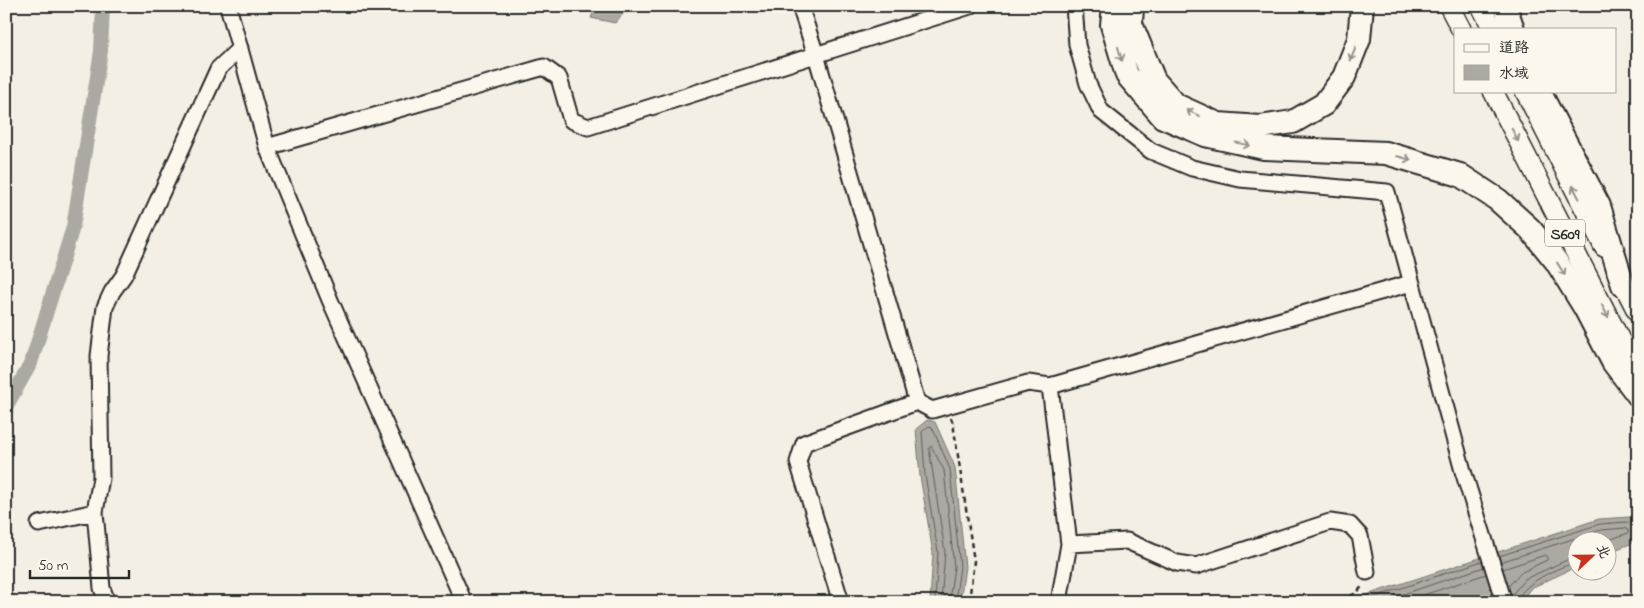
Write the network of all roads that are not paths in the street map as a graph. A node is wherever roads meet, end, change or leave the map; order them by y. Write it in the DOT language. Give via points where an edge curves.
graph roads {
  1 [pos="800,6"];
  2 [pos="970,6"];
  3 [pos="1074,6"];
  4 [pos="1114,6"];
  5 [pos="1132,6"];
  6 [pos="1362,6"];
  7 [pos="1450,6"];
  8 [pos="1481,6"];
  9 [pos="1505,6"];
  10 [pos="230,12"];
  11 [pos="1461,28"];
  12 [pos="1492,28"];
  13 [pos="1513,28"];
  14 [pos="240,48"];
  15 [pos="816,55"];
  16 [pos="1494,92"];
  17 [pos="1526,92"];
  18 [pos="1540,92"];
  19 [pos="267,148"];
  20 [pos="1411,283"];
  21 [pos="1624,285"];
  22 [pos="1638,313"];
  23 [pos="1638,375"];
  24 [pos="1050,386"];
  25 [pos="1638,395"];
  26 [pos="917,402"];
  27 [pos="95,512"];
  28 [pos="39,524"];
  29 [pos="1069,544"];
  30 [pos="1367,572"];
  31 [pos="107,602"];
  32 [pos="464,602"];
  33 [pos="841,602"];
  34 [pos="1059,602"];
  35 [pos="1504,602"];
  1 -- 15 [label="street"];
  2 -- 15 [label="street"];
  3 -- 20 [label="street" via="1077,45 1088,84 1101,111 1120,128 1151,150 1192,168 1240,179 1387,192"];
  4 -- 25 [label="highway, one-way" via="1112,25 1127,75 1163,117 1205,135 1264,148 1386,152 1460,175 1498,200 1530,230 1556,261 1613,362"];
  6 -- 5 [label="highway, one-way" via="1359,39 1344,77 1324,104 1293,122 1260,127 1218,124 1176,105 1154,80 1131,24"];
  7 -- 11 [label="main road"];
  8 -- 12 [label="main road"];
  9 -- 13 [label="highway"];
  10 -- 14 [label="street"];
  14 -- 19 [label="street"];
  14 -- 27 [label="street" via="218,69 124,275 105,307 99,356 101,478"];
  15 -- 19 [label="street" via="588,127 571,120 559,78 544,67"];
  15 -- 26 [label="street"];
  16 -- 23 [label="main road, S609, one-way"];
  21 -- 17 [label="main road, S609, one-way"];
  18 -- 21 [label="highway" via="1599,206"];
  19 -- 32 [label="street" via="330,300"];
  20 -- 24 [label="street"];
  20 -- 35 [label="street" via="1463,471"];
  21 -- 22 [label="main road, S609"];
  24 -- 26 [label="street" via="1028,383 932,410"];
  24 -- 29 [label="street"];
  26 -- 33 [label="street" via="804,443 798,462"];
  27 -- 28 [label="street"];
  27 -- 31 [label="street" via="102,588"];
  29 -- 30 [label="street" via="1127,541 1177,563 1196,566 1330,522 1350,526 1360,536"];
  29 -- 34 [label="street"];
}
